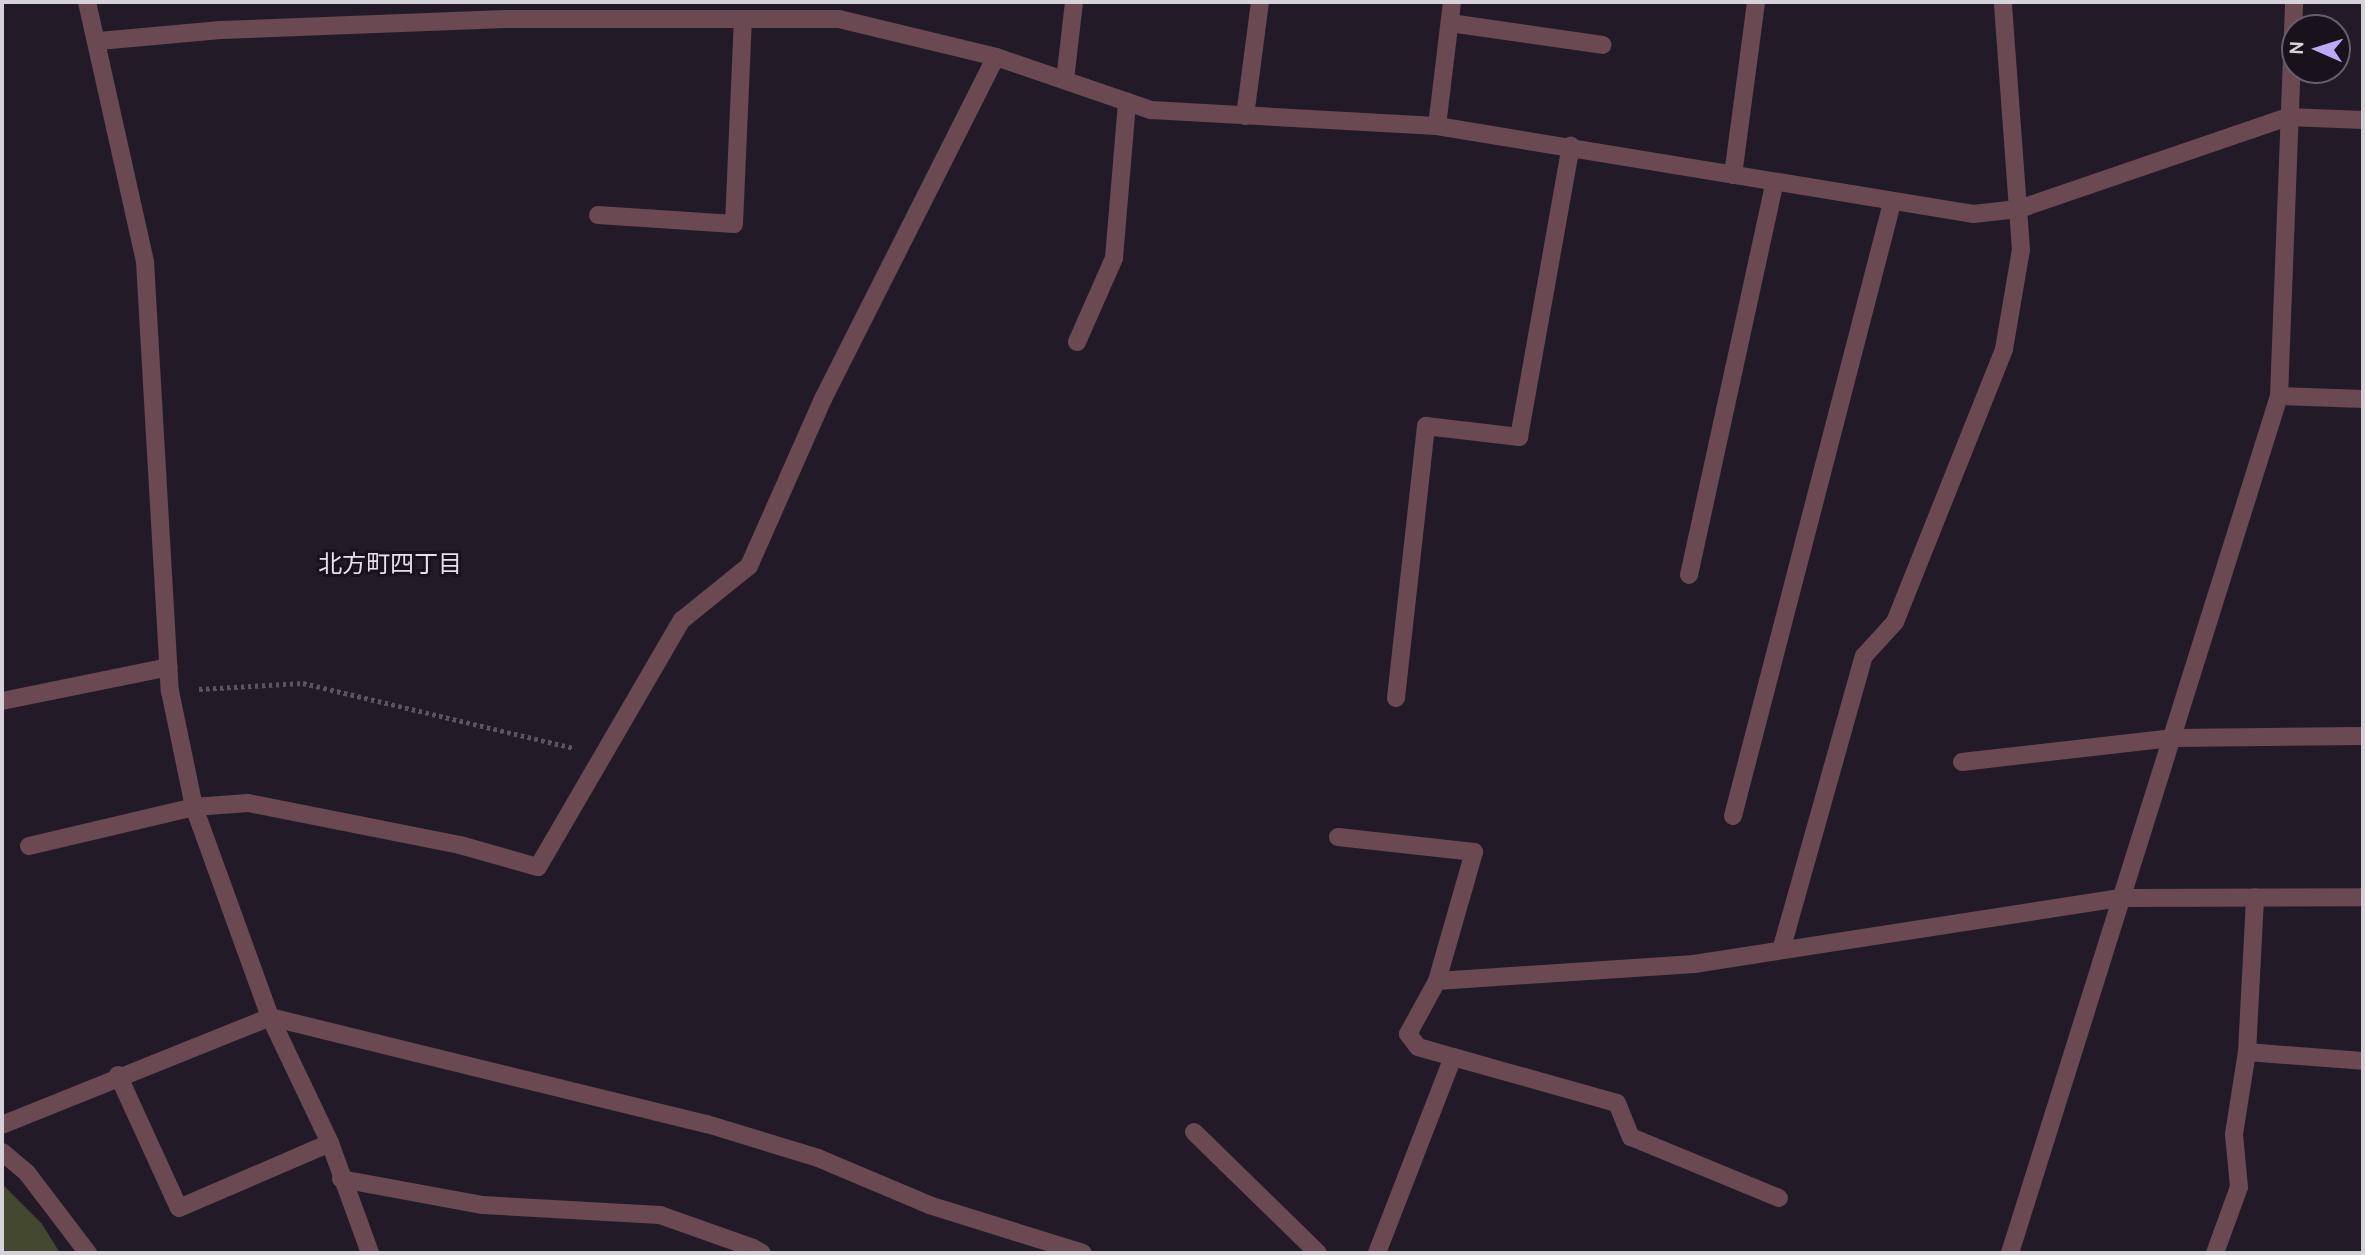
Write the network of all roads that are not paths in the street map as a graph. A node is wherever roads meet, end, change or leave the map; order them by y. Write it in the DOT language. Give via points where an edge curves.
graph roads {
  1 [pos="87,2"];
  2 [pos="1074,2"];
  3 [pos="1260,2"];
  4 [pos="1452,2"];
  5 [pos="1756,2"];
  6 [pos="2003,2"];
  7 [pos="2294,2"];
  8 [pos="743,19"];
  9 [pos="1450,23"];
  10 [pos="99,41"];
  11 [pos="1602,45"];
  12 [pos="996,57"];
  13 [pos="1065,80"];
  14 [pos="1127,102"];
  15 [pos="1245,116"];
  16 [pos="2288,117"];
  17 [pos="2363,120"];
  18 [pos="1437,127"];
  19 [pos="1571,146"];
  20 [pos="1733,175"];
  21 [pos="1774,185"];
  22 [pos="1892,202"];
  23 [pos="2019,209"];
  24 [pos="598,215"];
  25 [pos="1077,342"];
  26 [pos="2279,396"];
  27 [pos="2363,400"];
  28 [pos="1689,575"];
  29 [pos="169,667"];
  30 [pos="1396,698"];
  31 [pos="2,701"];
  32 [pos="2363,736"];
  33 [pos="2174,738"];
  34 [pos="1962,762"];
  35 [pos="194,807"];
  36 [pos="1732,817"];
  37 [pos="1338,837"];
  38 [pos="29,846"];
  39 [pos="2256,897"];
  40 [pos="2363,897"];
  41 [pos="2121,898"];
  42 [pos="1782,947"];
  43 [pos="1437,981"];
  44 [pos="270,1017"];
  45 [pos="2247,1052"];
  46 [pos="1452,1057"];
  47 [pos="2363,1061"];
  48 [pos="118,1075"];
  49 [pos="2,1125"];
  50 [pos="1194,1132"];
  51 [pos="330,1143"];
  52 [pos="2,1152"];
  53 [pos="341,1179"];
  54 [pos="1779,1198"];
  55 [pos="758,1250"];
  56 [pos="88,1253"];
  57 [pos="370,1253"];
  58 [pos="1083,1253"];
  59 [pos="1318,1253"];
  60 [pos="1377,1253"];
  61 [pos="2010,1253"];
  62 [pos="2215,1253"];
  1 -- 10 [label="street"];
  2 -- 13 [label="street"];
  3 -- 15 [label="street"];
  4 -- 9 [label="street"];
  5 -- 20 [label="street"];
  6 -- 23 [label="street"];
  7 -- 16 [label="street"];
  8 -- 10 [label="street" via="505,19 221,30"];
  8 -- 12 [label="street" via="839,19"];
  8 -- 24 [label="street" via="734,224"];
  9 -- 11 [label="street"];
  9 -- 18 [label="street"];
  10 -- 29 [label="street" via="145,262"];
  12 -- 13 [label="street"];
  12 -- 35 [label="street" via="824,399 749,566 682,620 538,867 460,845 248,803"];
  13 -- 14 [label="street"];
  14 -- 15 [label="street" via="1151,110"];
  14 -- 25 [label="street" via="1114,258"];
  15 -- 18 [label="street"];
  16 -- 17 [label="street"];
  16 -- 23 [label="street"];
  16 -- 26 [label="street"];
  18 -- 19 [label="street"];
  19 -- 20 [label="street"];
  19 -- 30 [label="street" via="1519,437 1426,426"];
  20 -- 21 [label="street"];
  21 -- 22 [label="street"];
  21 -- 28 [label="street"];
  22 -- 23 [label="street" via="1973,214"];
  22 -- 36 [label="street"];
  23 -- 42 [label="street" via="2021,250 2004,349 1895,622 1864,656"];
  26 -- 27 [label="street"];
  26 -- 33 [label="street"];
  29 -- 31 [label="street"];
  29 -- 35 [label="street"];
  32 -- 33 [label="street"];
  33 -- 34 [label="street"];
  33 -- 41 [label="street"];
  35 -- 38 [label="street"];
  35 -- 44 [label="street"];
  37 -- 43 [label="street" via="1474,852"];
  39 -- 40 [label="street"];
  39 -- 41 [label="street"];
  39 -- 45 [label="street"];
  41 -- 42 [label="street"];
  41 -- 61 [label="street"];
  42 -- 43 [label="street" via="1694,964"];
  43 -- 46 [label="street" via="1408,1034 1418,1047"];
  44 -- 48 [label="street"];
  44 -- 51 [label="street"];
  44 -- 58 [label="street" via="707,1124 818,1158 929,1205"];
  45 -- 47 [label="street"];
  45 -- 62 [label="street" via="2234,1133 2239,1187"];
  46 -- 54 [label="street" via="1617,1103 1631,1137"];
  46 -- 60 [label="street"];
  48 -- 49 [label="street"];
  48 -- 51 [label="street" via="179,1208"];
  50 -- 59 [label="street"];
  51 -- 53 [label="street"];
  52 -- 56 [label="street" via="27,1172"];
  53 -- 55 [label="street" via="482,1205 660,1215"];
  53 -- 57 [label="street"];
}
